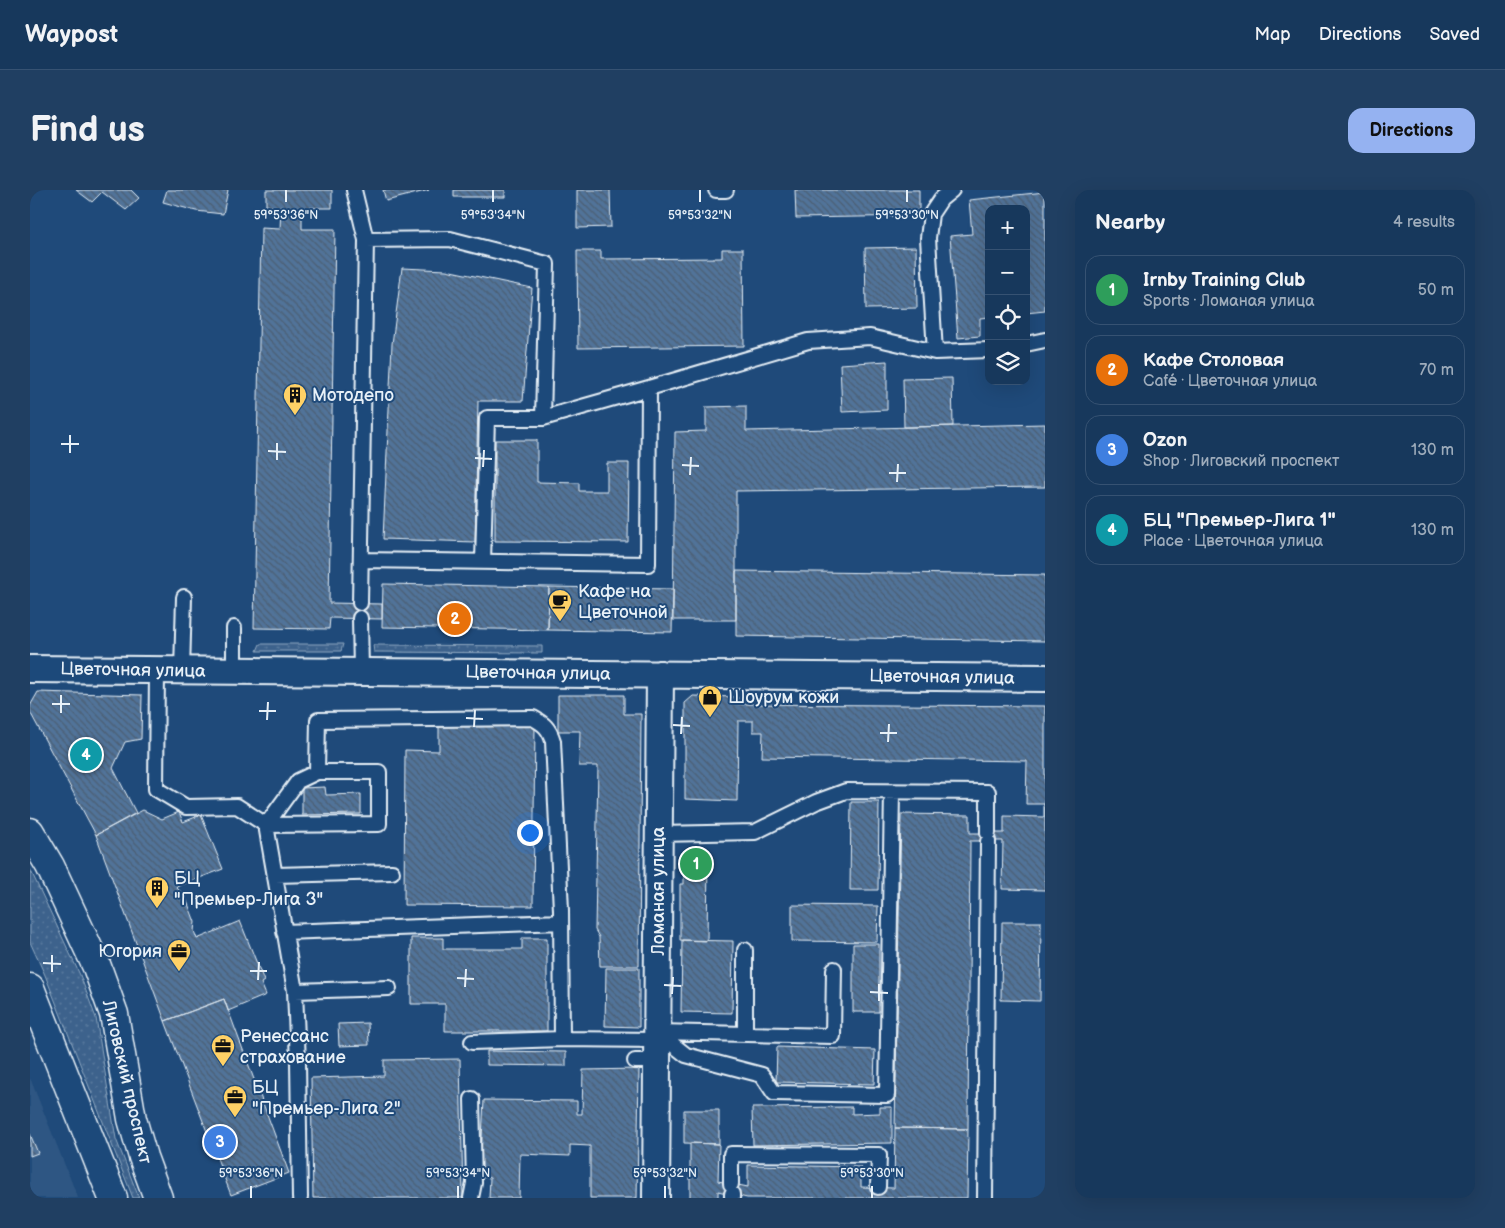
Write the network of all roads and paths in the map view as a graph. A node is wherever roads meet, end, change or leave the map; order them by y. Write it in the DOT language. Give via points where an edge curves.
graph roads {
  1 [pos="354,190"];
  2 [pos="716,190"];
  3 [pos="726,190"];
  4 [pos="952,190"];
  5 [pos="366,240"];
  6 [pos="1045,340"];
  7 [pos="1030,343"];
  8 [pos="985,350"];
  9 [pos="935,352"];
  10 [pos="649,388"];
  11 [pos="543,418"];
  12 [pos="361,560"];
  13 [pos="483,562"];
  14 [pos="184,597"];
  15 [pos="360,603"];
  16 [pos="360,618"];
  17 [pos="234,628"];
  18 [pos="30,669"];
  19 [pos="157,671"];
  20 [pos="182,671"];
  21 [pos="234,671"];
  22 [pos="361,671"];
  23 [pos="660,674"];
  24 [pos="1045,678"];
  25 [pos="317,772"];
  26 [pos="892,792"];
  27 [pos="266,825"];
  28 [pos="30,832"];
  29 [pos="659,834"];
  30 [pos="392,872"];
  31 [pos="275,875"];
  32 [pos="561,922"];
  33 [pos="284,932"];
  34 [pos="744,950"];
  35 [pos="834,969"];
  36 [pos="30,988"];
  37 [pos="389,988"];
  38 [pos="295,991"];
  39 [pos="744,1034"];
  40 [pos="562,1039"];
  41 [pos="472,1042"];
  42 [pos="652,1049"];
  43 [pos="472,1099"];
  44 [pos="878,1187"];
  45 [pos="732,1192"];
  46 [pos="113,1198"];
  47 [pos="158,1198"];
  48 [pos="300,1198"];
  49 [pos="471,1198"];
  50 [pos="656,1198"];
  51 [pos="985,1198"];
  1 -- 5 [label="lane"];
  2 -- 3 [label="lane"];
  4 -- 9 [label="lane" via="931,214 928,238"];
  5 -- 11 [label="lane" via="450,239 547,264"];
  5 -- 12 [label="lane"];
  6 -- 7 [label="lane"];
  8 -- 9 [label="lane"];
  9 -- 10 [label="lane" via="870,337 808,341"];
  10 -- 11 [label="lane"];
  10 -- 13 [label="lane" via="648,564"];
  11 -- 13 [label="lane" via="487,418"];
  12 -- 13 [label="lane"];
  12 -- 15 [label="lane"];
  14 -- 20 [label="lane"];
  16 -- 22 [label="lane"];
  17 -- 21 [label="lane"];
  18 -- 19 [label="street, Цветочная улица"];
  19 -- 20 [label="street, Цветочная улица"];
  19 -- 27 [label="lane" via="156,789 186,807 237,806"];
  20 -- 21 [label="street, Цветочная улица"];
  21 -- 22 [label="street, Цветочная улица"];
  22 -- 23 [label="street, Цветочная улица"];
  23 -- 24 [label="street, Цветочная улица"];
  23 -- 29 [label="street, Ломаная улица"];
  25 -- 27 [label="lane" via="298,781"];
  25 -- 27 [label="lane" via="380,772 379,824"];
  25 -- 32 [label="lane" via="318,720 533,718 543,723 550,730 553,741"];
  26 -- 29 [label="lane" via="846,791 755,832"];
  26 -- 42 [label="lane" via="887,1095 774,1092 762,1075"];
  26 -- 51 [label="lane" via="988,792"];
  27 -- 31 [label="lane"];
  28 -- 47 [label="main road, Лиговский проспект" via="50,866 103,982 114,1014 132,1119"];
  29 -- 42 [label="street, Ломаная улица"];
  30 -- 31 [label="lane"];
  31 -- 33 [label="lane"];
  32 -- 33 [label="lane"];
  32 -- 40 [label="lane"];
  33 -- 38 [label="lane"];
  34 -- 39 [label="lane"];
  35 -- 39 [label="lane" via="833,1036"];
  36 -- 46 [label="main road"];
  37 -- 38 [label="lane"];
  38 -- 48 [label="lane"];
  39 -- 42 [label="lane"];
  40 -- 41 [label="lane"];
  40 -- 42 [label="lane"];
  42 -- 50 [label="street, Ломаная улица"];
  43 -- 49 [label="lane" via="474,1183"];
  44 -- 45 [label="lane" via="879,1155 731,1154"];
}
